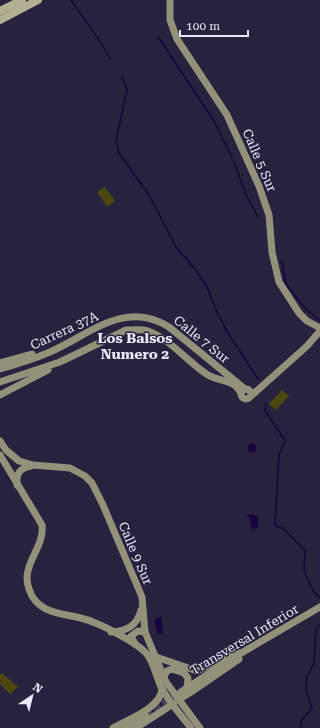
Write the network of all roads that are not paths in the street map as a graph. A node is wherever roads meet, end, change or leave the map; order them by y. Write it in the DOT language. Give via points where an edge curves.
graph roads {
  1 [pos="22,0"];
  2 [pos="38,0"];
  3 [pos="170,0"];
  4 [pos="0,11"];
  5 [pos="0,20"];
  6 [pos="139,316"];
  7 [pos="320,328"];
  8 [pos="147,331"];
  9 [pos="320,331"];
  10 [pos="320,339"];
  11 [pos="64,344"];
  12 [pos="307,346"];
  13 [pos="60,362"];
  14 [pos="0,363"];
  15 [pos="0,368"];
  16 [pos="0,382"];
  17 [pos="247,392"];
  18 [pos="0,395"];
  19 [pos="0,441"];
  20 [pos="0,455"];
  21 [pos="33,465"];
  22 [pos="17,485"];
  23 [pos="143,604"];
  24 [pos="320,607"];
  25 [pos="111,632"];
  26 [pos="145,632"];
  27 [pos="135,644"];
  28 [pos="246,651"];
  29 [pos="156,657"];
  30 [pos="164,676"];
  31 [pos="162,690"];
  32 [pos="175,702"];
  33 [pos="146,716"];
  34 [pos="113,728"];
  35 [pos="125,728"];
  36 [pos="136,728"];
  37 [pos="191,728"];
  38 [pos="200,728"];
  1 -- 4 [label="main road"];
  2 -- 5 [label="main road"];
  3 -- 7 [label="main road, Calle 5 Sur" via="170,20 177,39 227,115 259,186 269,215 272,252 279,282 299,313"];
  6 -- 11 [label="main road, Carrera 37A" via="108,322"];
  6 -- 17 [label="main road, Calle 7 Sur" via="169,327"];
  8 -- 13 [label="main road, Carrera 37A" via="126,330"];
  8 -- 17 [label="main road, Calle 7 Sur" via="164,340 210,376 230,382"];
  9 -- 12 [label="main road"];
  10 -- 12 [label="main road"];
  11 -- 14 [label="main road"];
  11 -- 15 [label="main road, Carrera 37A" via="50,352"];
  12 -- 17 [label="main road" via="264,385"];
  13 -- 16 [label="main road, Carrera 37A"];
  13 -- 18 [label="main road"];
  19 -- 21 [label="main road, Calle 9 Sur" via="12,456"];
  20 -- 22 [label="main road, Calle 9 Sur"];
  21 -- 22 [label="main road" via="19,472"];
  21 -- 23 [label="main road, Calle 9 Sur" via="70,468 89,479 103,504"];
  22 -- 25 [label="main road, Calle 9 Sur" via="39,519 42,531 27,572 28,588 32,596 41,606 52,612 93,622"];
  23 -- 25 [label="main road" via="137,621 130,628"];
  23 -- 26 [label="main road, Calle 9 Sur"];
  24 -- 28 [label="main road, Transversal Inferior"];
  25 -- 27 [label="main road, Calle 9 Sur"];
  26 -- 27 [label="main road" via="138,631 133,634"];
  26 -- 29 [label="main road, Calle 9 Sur"];
  27 -- 31 [label="main road, Calle 9 Sur" via="149,657"];
  28 -- 29 [label="main road" via="227,655 197,671"];
  28 -- 30 [label="main road, Transversal Inferior" via="184,690 188,678 184,673 172,669"];
  28 -- 32 [label="main road" via="242,658"];
  29 -- 30 [label="main road, Calle 9 Sur"];
  30 -- 32 [label="main road, Calle 9 Sur"];
  31 -- 32 [label="main road, Calle 9 Sur"];
  31 -- 34 [label="main road" via="161,697 155,704"];
  32 -- 36 [label="main road"];
  32 -- 37 [label="main road, Calle 9 Sur"];
  32 -- 38 [label="main road, Calle 9 Sur"];
  33 -- 35 [label="main road"];
}
